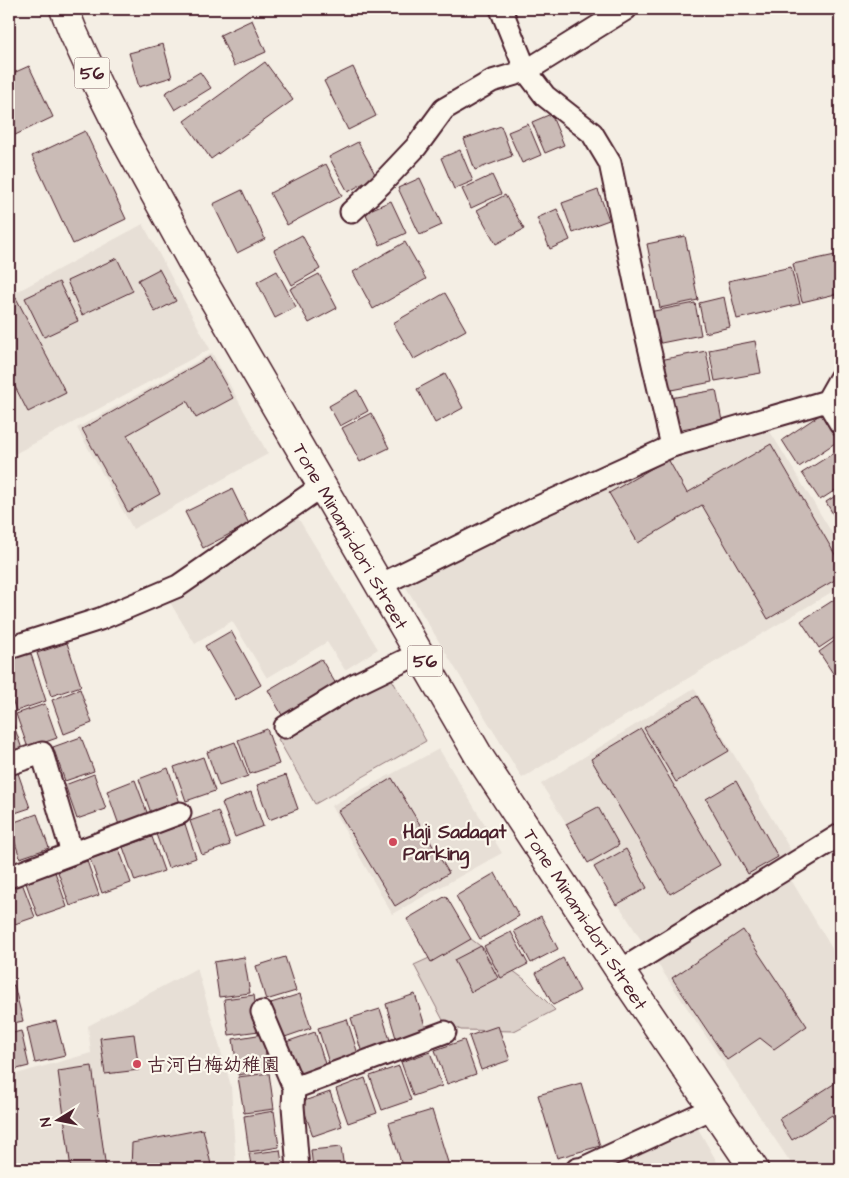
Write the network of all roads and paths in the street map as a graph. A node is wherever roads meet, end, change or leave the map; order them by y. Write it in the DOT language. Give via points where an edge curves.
graph roads {
  1 [pos="64,9"];
  2 [pos="500,9"];
  3 [pos="626,9"];
  4 [pos="526,71"];
  5 [pos="351,212"];
  6 [pos="840,378"];
  7 [pos="827,401"];
  8 [pos="840,423"];
  9 [pos="672,446"];
  10 [pos="322,486"];
  11 [pos="380,585"];
  12 [pos="9,648"];
  13 [pos="420,654"];
  14 [pos="285,727"];
  15 [pos="9,764"];
  16 [pos="180,813"];
  17 [pos="840,835"];
  18 [pos="72,853"];
  19 [pos="9,877"];
  20 [pos="620,971"];
  21 [pos="262,1012"];
  22 [pos="445,1032"];
  23 [pos="294,1088"];
  24 [pos="713,1108"];
  25 [pos="298,1169"];
  26 [pos="577,1169"];
  27 [pos="754,1169"];
  1 -- 10 [label="main road, Tone Minami-dori Street / 56" via="123,136 196,270"];
  2 -- 4 [label="street"];
  3 -- 4 [label="street"];
  4 -- 5 [label="street" via="492,80 444,110 416,147"];
  4 -- 9 [label="street" via="545,96 592,133 610,163"];
  6 -- 7 [label="street"];
  7 -- 8 [label="street"];
  7 -- 9 [label="street"];
  9 -- 11 [label="street"];
  10 -- 11 [label="main road, Tone Minami-dori Street / 56"];
  10 -- 12 [label="street" via="178,586 100,619"];
  11 -- 13 [label="main road, Tone Minami-dori Street / 56"];
  13 -- 14 [label="street" via="354,685"];
  13 -- 20 [label="main road, Tone Minami-dori Street / 56" via="480,758"];
  15 -- 18 [label="street" via="42,753"];
  16 -- 18 [label="street"];
  17 -- 20 [label="street"];
  18 -- 19 [label="street"];
  20 -- 24 [label="main road, Tone Minami-dori Street / 56"];
  21 -- 23 [label="street"];
  22 -- 23 [label="street"];
  23 -- 25 [label="street"];
  24 -- 26 [label="street"];
  24 -- 27 [label="main road, Tone Minami-dori Street / 56"];
}
